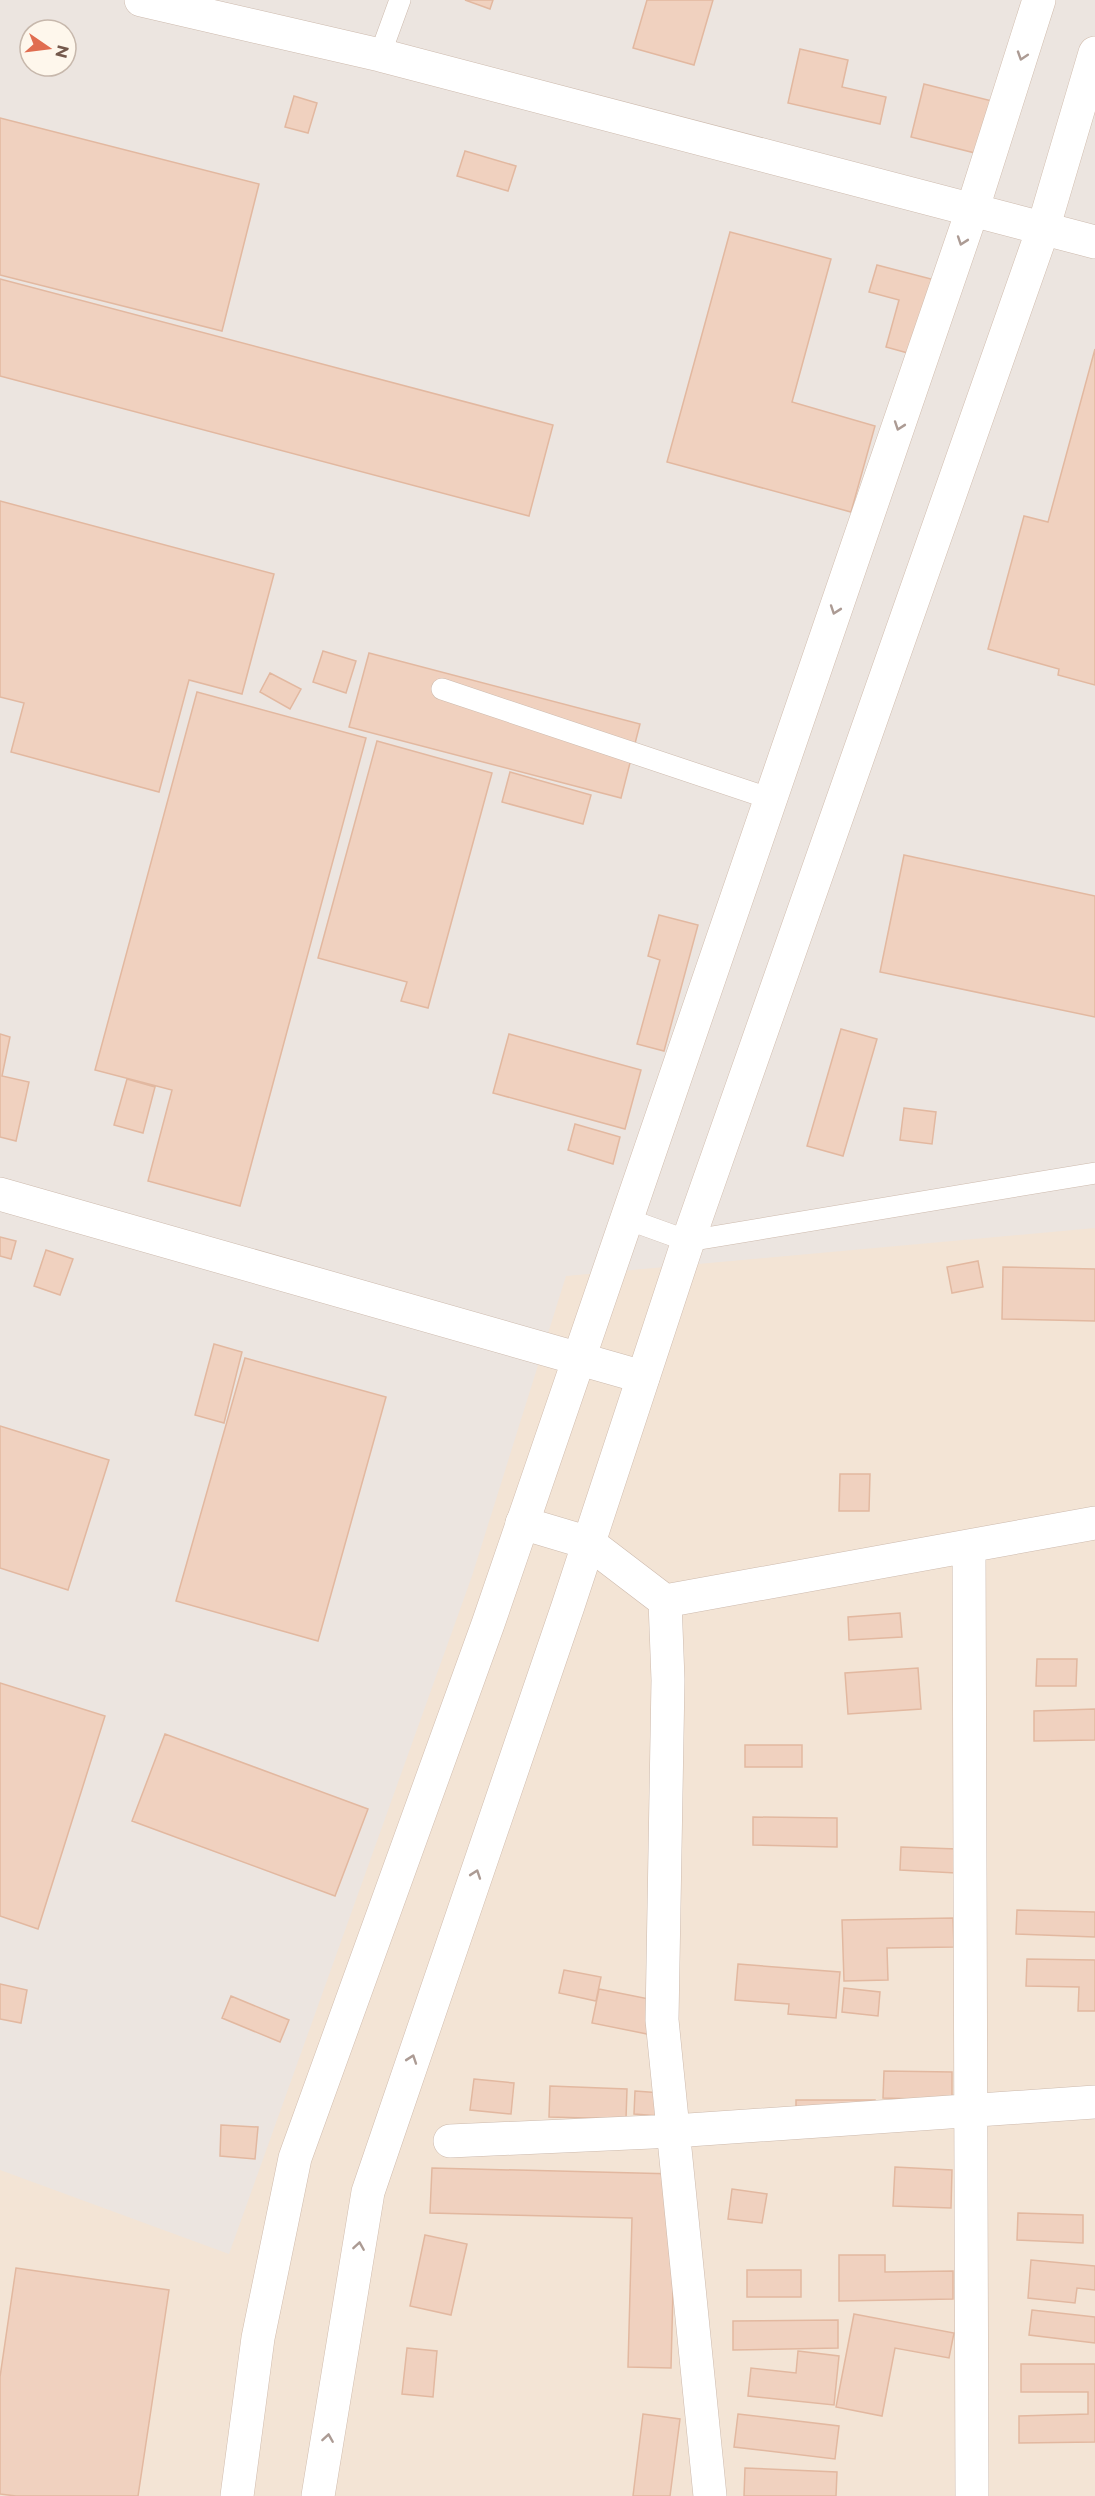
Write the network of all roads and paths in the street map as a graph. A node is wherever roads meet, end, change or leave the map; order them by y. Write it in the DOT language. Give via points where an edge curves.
graph roads {
  1 [pos="141,0"];
  2 [pos="400,0"];
  3 [pos="1039,0"];
  4 [pos="1095,53"];
  5 [pos="380,55"];
  6 [pos="972,211"];
  7 [pos="1043,229"];
  8 [pos="1095,242"];
  9 [pos="442,689"];
  10 [pos="771,799"];
  11 [pos="1095,1173"];
  12 [pos="0,1194"];
  13 [pos="627,1220"];
  14 [pos="688,1241"];
  15 [pos="579,1358"];
  16 [pos="643,1377"];
  17 [pos="522,1523"];
  18 [pos="1095,1523"];
  19 [pos="589,1543"];
  20 [pos="969,1546"];
  21 [pos="665,1601"];
  22 [pos="1095,2102"];
  23 [pos="970,2110"];
  24 [pos="674,2131"];
  25 [pos="450,2140"];
  26 [pos="237,2496"];
  27 [pos="318,2496"];
  28 [pos="710,2496"];
  29 [pos="972,2496"];
  1 -- 5 [label="main road"];
  2 -- 5 [label="lane"];
  3 -- 6 [label="main road, one-way"];
  4 -- 7 [label="main road"];
  5 -- 6 [label="main road"];
  6 -- 7 [label="main road"];
  6 -- 10 [label="main road, one-way"];
  7 -- 8 [label="main road"];
  7 -- 14 [label="main road"];
  9 -- 10 [label="lane"];
  10 -- 13 [label="main road"];
  11 -- 14 [label="lane"];
  12 -- 15 [label="main road"];
  13 -- 14 [label="lane"];
  13 -- 15 [label="main road"];
  14 -- 16 [label="main road"];
  15 -- 16 [label="main road"];
  15 -- 17 [label="main road"];
  16 -- 19 [label="main road"];
  17 -- 19 [label="main road"];
  17 -- 26 [label="main road" via="296,2158 258,2338"];
  18 -- 20 [label="main road"];
  19 -- 21 [label="main road"];
  27 -- 19 [label="main road, one-way" via="368,2192"];
  20 -- 21 [label="main road"];
  20 -- 23 [label="main road"];
  21 -- 24 [label="main road" via="668,1680 662,2020"];
  22 -- 23 [label="main road"];
  23 -- 24 [label="main road"];
  23 -- 29 [label="main road"];
  24 -- 25 [label="main road"];
  24 -- 28 [label="main road"];
}
